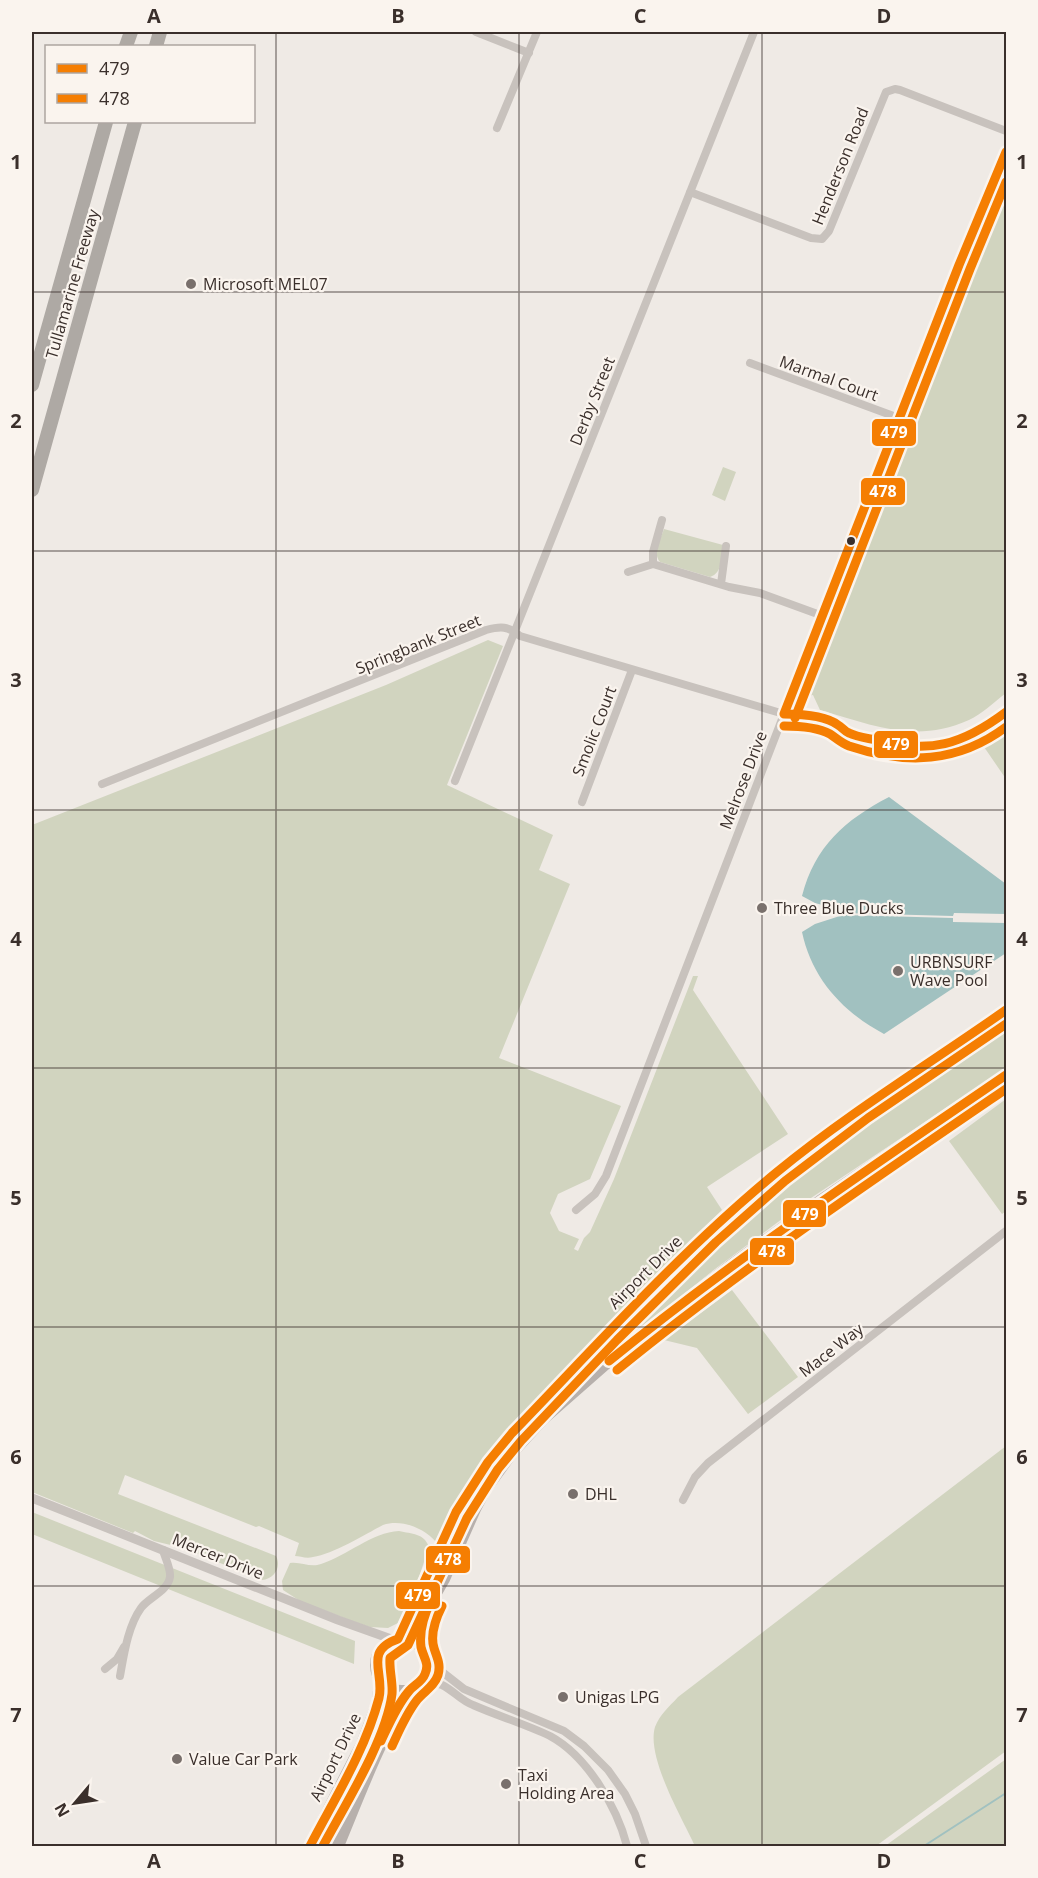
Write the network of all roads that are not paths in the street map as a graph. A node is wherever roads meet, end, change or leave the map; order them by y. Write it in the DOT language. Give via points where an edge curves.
graph roads {
  1 [pos="476,32"];
  2 [pos="537,32"];
  3 [pos="754,32"];
  4 [pos="529,53"];
  5 [pos="106,123"];
  6 [pos="135,123"];
  7 [pos="497,128"];
  8 [pos="1006,131"];
  9 [pos="1006,152"];
  10 [pos="690,192"];
  11 [pos="750,363"];
  12 [pos="32,385"];
  13 [pos="899,418"];
  14 [pos="32,490"];
  15 [pos="662,520"];
  16 [pos="726,546"];
  17 [pos="653,564"];
  18 [pos="628,572"];
  19 [pos="721,584"];
  20 [pos="823,616"];
  21 [pos="515,632"];
  22 [pos="632,670"];
  23 [pos="1006,712"];
  24 [pos="784,714"];
  25 [pos="455,781"];
  26 [pos="102,784"];
  27 [pos="582,802"];
  28 [pos="1006,1010"];
  29 [pos="1006,1075"];
  30 [pos="576,1210"];
  31 [pos="1006,1231"];
  32 [pos="32,1498"];
  33 [pos="683,1500"];
  34 [pos="163,1550"];
  35 [pos="396,1640"];
  36 [pos="128,1641"];
  37 [pos="421,1648"];
  38 [pos="427,1660"];
  39 [pos="105,1670"];
  40 [pos="120,1676"];
  41 [pos="380,1679"];
  42 [pos="415,1686"];
  43 [pos="310,1846"];
  44 [pos="338,1846"];
  45 [pos="627,1846"];
  46 [pos="646,1846"];
  1 -- 4 [label="street"];
  2 -- 4 [label="street"];
  3 -- 10 [label="street, Derby Street"];
  4 -- 7 [label="street"];
  5 -- 12 [label="highway, Tullamarine Freeway"];
  6 -- 14 [label="highway, Tullamarine Freeway"];
  8 -- 10 [label="street, Henderson Road" via="900,90 886,92 829,231 818,240"];
  9 -- 13 [label="street, Melrose Drive"];
  10 -- 21 [label="street, Derby Street"];
  11 -- 13 [label="street, Marmal Court"];
  13 -- 20 [label="street, Melrose Drive"];
  15 -- 17 [label="street" via="652,552"];
  16 -- 19 [label="street"];
  17 -- 18 [label="street"];
  17 -- 19 [label="street"];
  19 -- 20 [label="street" via="760,593"];
  20 -- 24 [label="street, Melrose Drive"];
  21 -- 22 [label="street, Springbank Street"];
  21 -- 25 [label="street, Derby Street"];
  21 -- 26 [label="street, Springbank Street" via="503,627 486,630"];
  22 -- 24 [label="street, Springbank Street"];
  22 -- 27 [label="street, Smolic Court"];
  23 -- 24 [label="street" via="957,741 919,747 888,744 800,713"];
  24 -- 30 [label="street, Melrose Drive" via="606,1176 595,1194"];
  28 -- 35 [label="main road, Airport Drive" via="776,1173 694,1247 512,1432 488,1461 456,1512"];
  29 -- 37 [label="main road" via="726,1268 617,1354 543,1419 485,1490 425,1612"];
  31 -- 33 [label="street, Mace Way" via="708,1463"];
  32 -- 34 [label="street, Mercer Drive"];
  34 -- 35 [label="street, Mercer Drive"];
  34 -- 36 [label="street" via="169,1581 142,1607"];
  35 -- 37 [label="main road" via="412,1641"];
  35 -- 41 [label="main road" via="384,1646 377,1658"];
  36 -- 39 [label="street"];
  36 -- 40 [label="street"];
  37 -- 38 [label="main road"];
  38 -- 42 [label="main road" via="427,1668"];
  38 -- 46 [label="street" via="464,1689 564,1731 584,1746 626,1794"];
  41 -- 42 [label="main road" via="393,1689"];
  41 -- 43 [label="main road, Airport Drive" via="378,1702 362,1744"];
  42 -- 44 [label="main road" via="392,1720"];
  42 -- 45 [label="street" via="443,1686 467,1703 563,1744 602,1791"];
}
